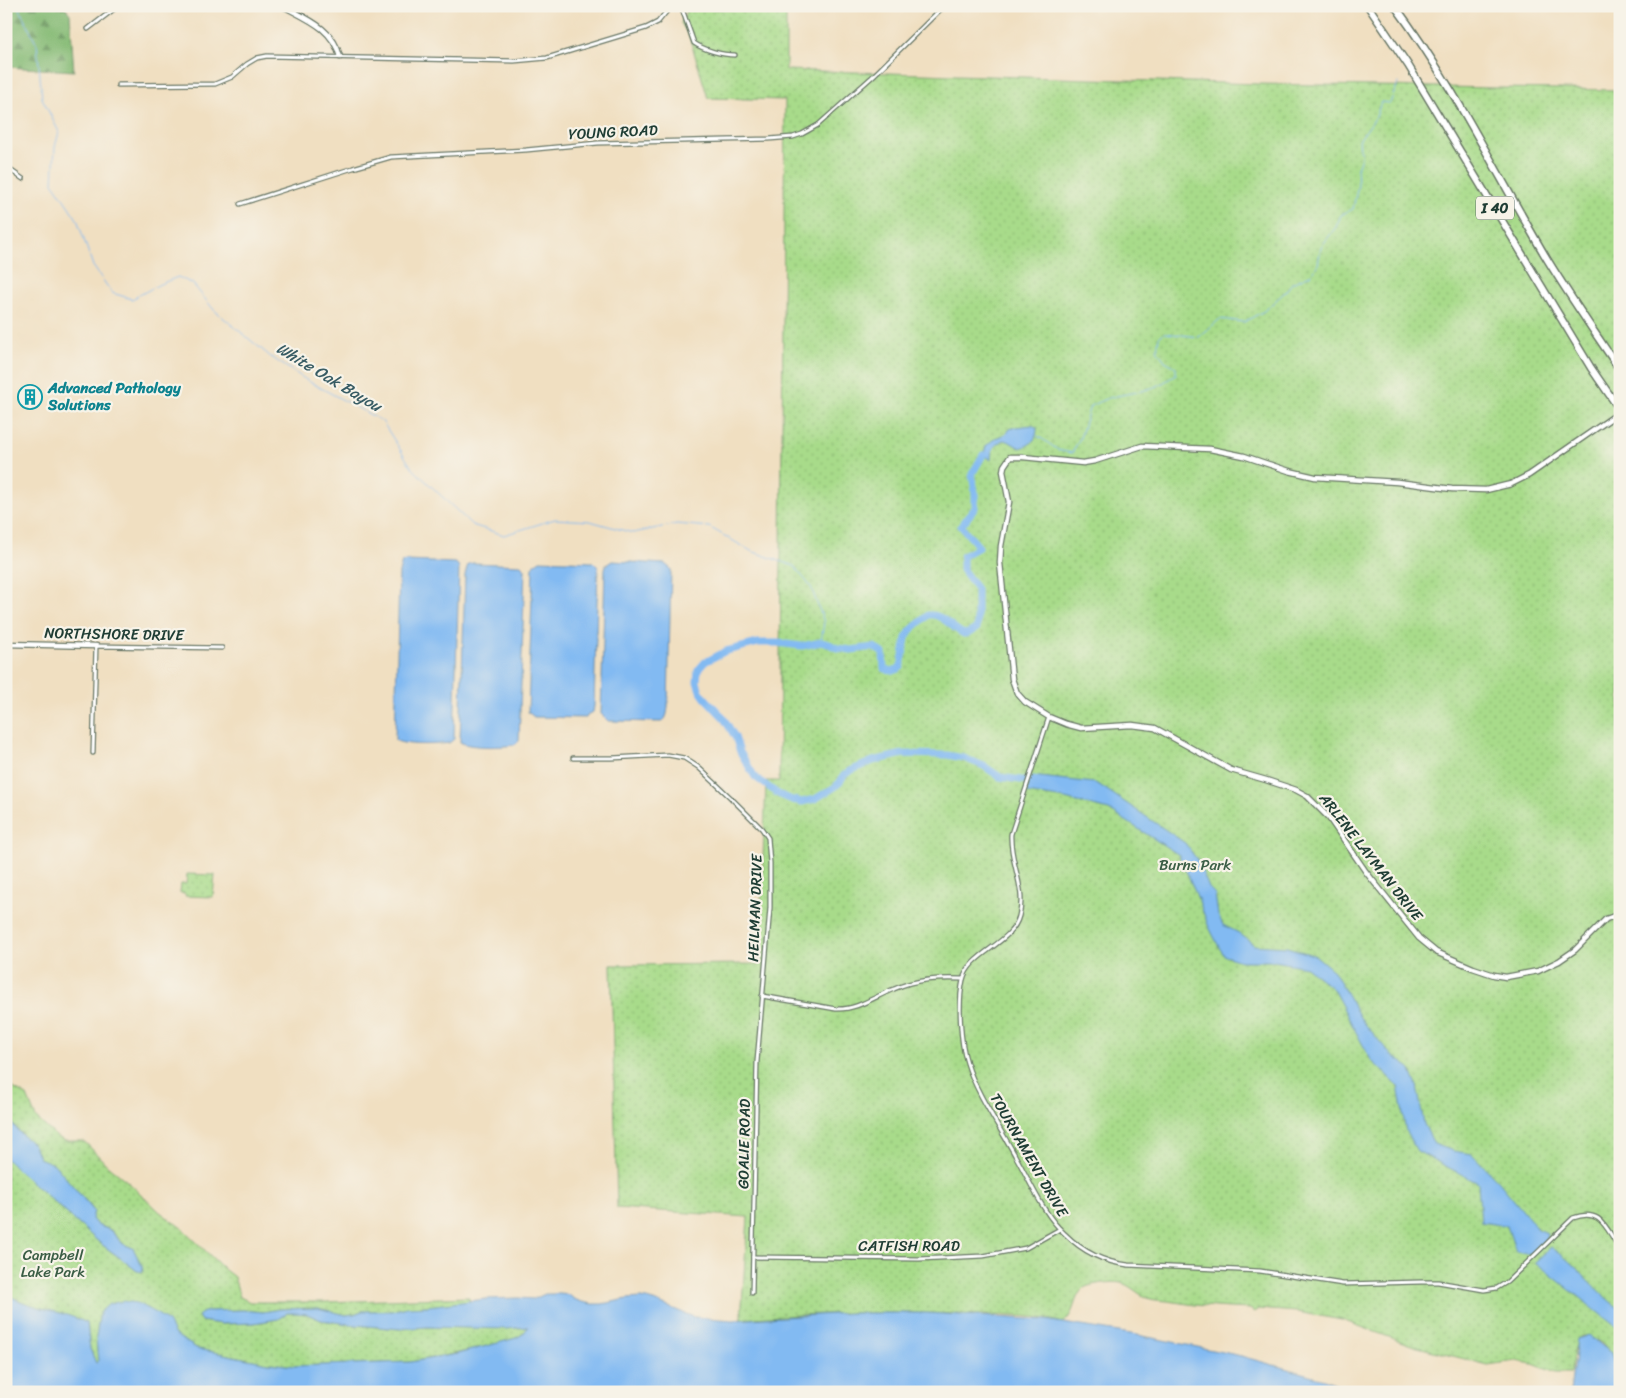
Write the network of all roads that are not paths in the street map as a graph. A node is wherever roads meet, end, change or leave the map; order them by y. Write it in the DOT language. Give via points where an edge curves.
graph roads {
  1 [pos="118,6"];
  2 [pos="282,6"];
  3 [pos="672,6"];
  4 [pos="681,6"];
  5 [pos="944,6"];
  6 [pos="1220,6"];
  7 [pos="1240,6"];
  8 [pos="1368,6"];
  9 [pos="1395,6"];
  10 [pos="88,29"];
  11 [pos="735,56"];
  12 [pos="340,57"];
  13 [pos="118,85"];
  14 [pos="6,167"];
  15 [pos="23,179"];
  16 [pos="240,204"];
  17 [pos="1620,370"];
  18 [pos="1620,412"];
  19 [pos="6,644"];
  20 [pos="96,646"];
  21 [pos="222,648"];
  22 [pos="1049,717"];
  23 [pos="92,753"];
  24 [pos="573,758"];
  25 [pos="1620,914"];
  26 [pos="963,979"];
  27 [pos="762,996"];
  28 [pos="1060,1229"];
  29 [pos="1620,1249"];
  30 [pos="753,1257"];
  31 [pos="752,1293"];
  1 -- 10 [label="street"];
  2 -- 12 [label="street" via="326,31 336,43"];
  3 -- 12 [label="street" via="658,22 646,28 546,58 514,61"];
  4 -- 11 [label="street" via="694,43"];
  5 -- 16 [label="street, YOUNG ROAD" via="824,121 793,137 591,143 391,157"];
  6 -- 7 [label="street"];
  8 -- 18 [label="highway, I 40" via="1408,65"];
  9 -- 17 [label="highway, I 40" via="1448,84 1546,257"];
  12 -- 13 [label="street" via="262,57 215,84"];
  14 -- 15 [label="street"];
  18 -- 22 [label="street, ARLENE LAYMAN DRIVE" via="1523,478 1486,490 1314,476 1210,449 1152,445 1083,463 1010,458 1003,471 1009,502 1000,563 1011,674 1021,698"];
  19 -- 20 [label="street, NORTHSHORE DRIVE"];
  20 -- 21 [label="street, NORTHSHORE DRIVE"];
  20 -- 23 [label="street"];
  22 -- 25 [label="street, ARLENE LAYMAN DRIVE" via="1076,727 1132,724 1155,728 1230,770 1308,796 1417,936 1436,952 1473,968 1506,977 1538,971 1574,950 1606,919"];
  22 -- 26 [label="street" via="1012,828 1010,842 1021,889 1019,916 1008,933 975,962"];
  24 -- 27 [label="street, HEILMAN DRIVE" via="668,755 684,758 698,766 762,829 769,841 770,870"];
  26 -- 27 [label="street" via="911,983 857,1006 836,1010"];
  26 -- 28 [label="street, TOURNAMENT DRIVE" via="961,1026 970,1073 1048,1214"];
  27 -- 30 [label="street, GOALIE ROAD" via="756,1080"];
  28 -- 29 [label="street, TOURNAMENT DRIVE" via="1092,1255 1121,1264 1260,1271 1343,1284 1438,1282 1477,1290 1493,1289 1507,1282 1573,1218 1584,1214 1600,1219"];
  28 -- 30 [label="street, CATFISH ROAD" via="1021,1250 975,1257"];
  30 -- 31 [label="street, GOALIE ROAD"];
}
